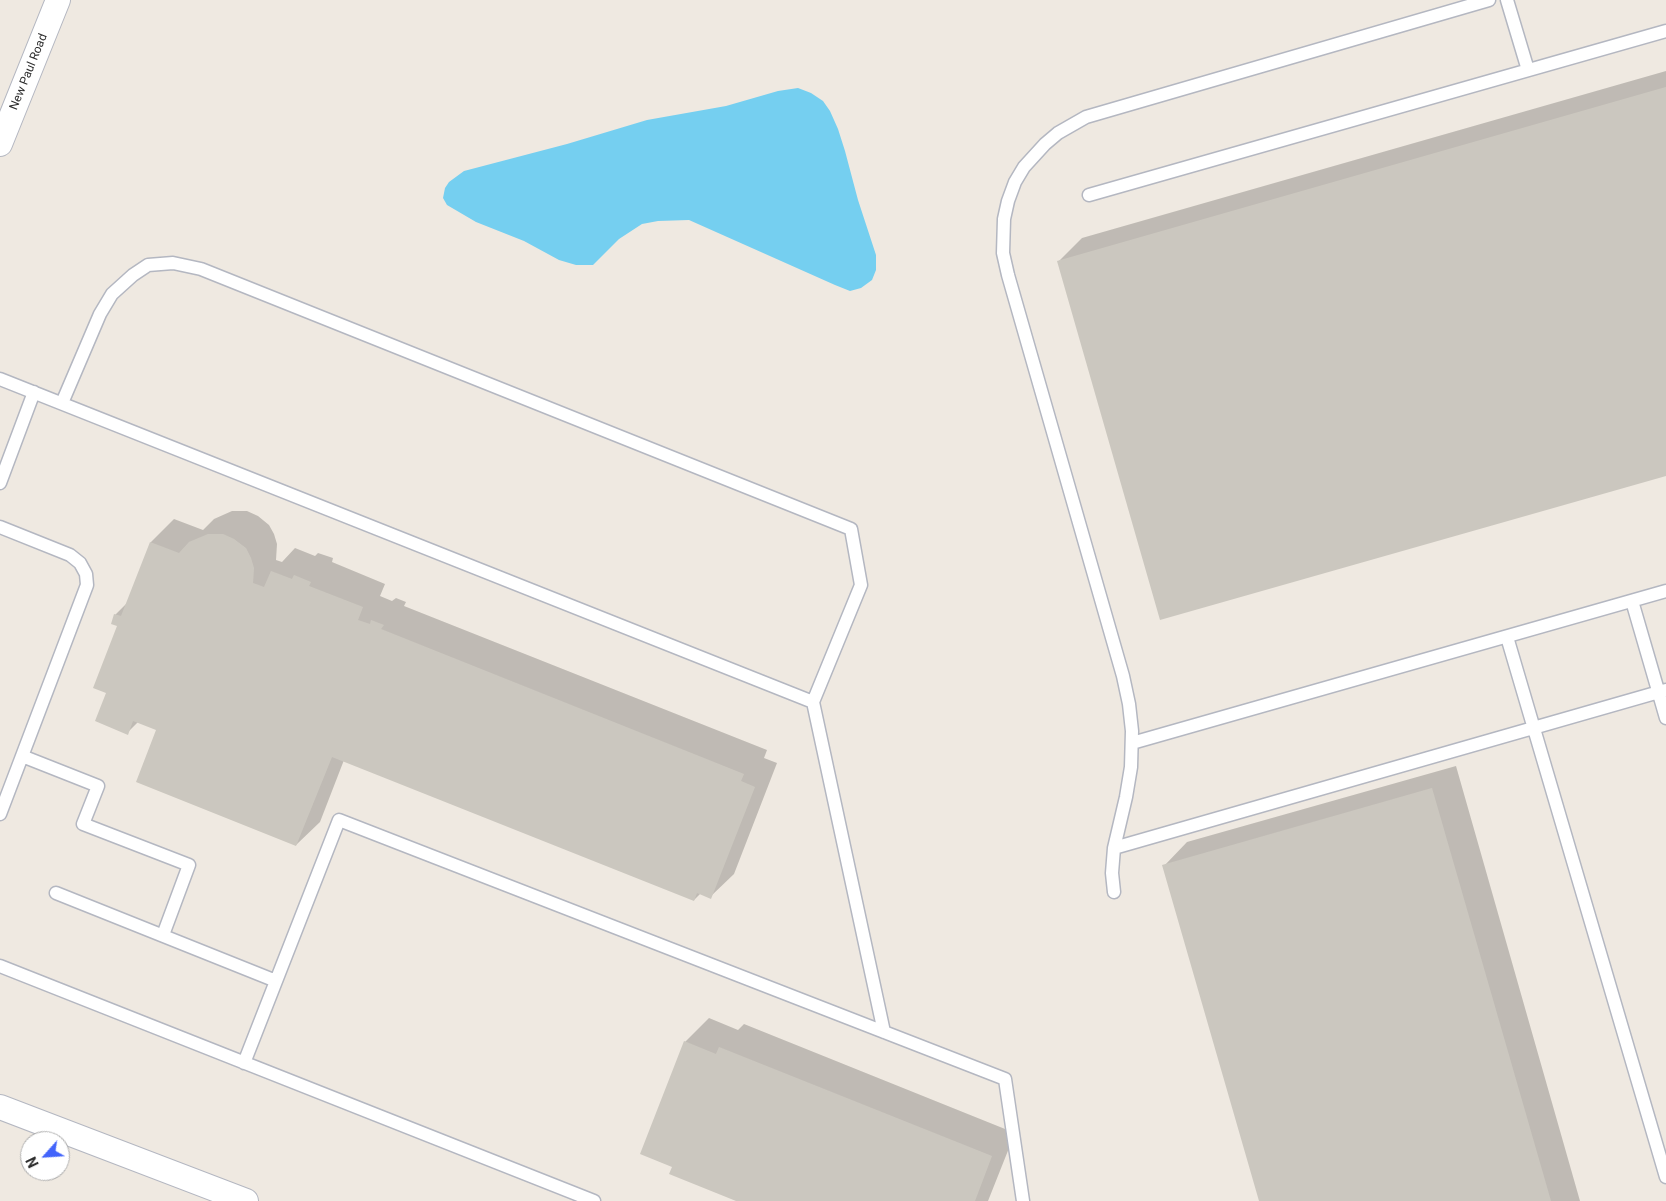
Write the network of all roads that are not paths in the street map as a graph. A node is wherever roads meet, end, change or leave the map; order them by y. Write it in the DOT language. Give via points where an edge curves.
graph roads {
  1 [pos="58,0"];
  2 [pos="1489,0"];
  3 [pos="1507,0"];
  4 [pos="1666,31"];
  5 [pos="1528,70"];
  6 [pos="0,144"];
  7 [pos="1089,196"];
  8 [pos="0,379"];
  9 [pos="34,392"];
  10 [pos="62,403"];
  11 [pos="0,483"];
  12 [pos="0,527"];
  13 [pos="1666,591"];
  14 [pos="1632,601"];
  15 [pos="1506,636"];
  16 [pos="1662,691"];
  17 [pos="813,702"];
  18 [pos="1666,718"];
  19 [pos="1534,728"];
  20 [pos="1132,742"];
  21 [pos="22,756"];
  22 [pos="0,814"];
  23 [pos="1114,848"];
  24 [pos="1114,892"];
  25 [pos="56,893"];
  26 [pos="162,936"];
  27 [pos="0,966"];
  28 [pos="276,981"];
  29 [pos="884,1032"];
  30 [pos="244,1063"];
  31 [pos="0,1106"];
  32 [pos="1666,1177"];
  33 [pos="246,1201"];
  34 [pos="594,1201"];
  35 [pos="1023,1201"];
  1 -- 6 [label="street, New Paul Road"];
  2 -- 20 [label="lane" via="1086,117 1045,144 1015,182 1004,219 1006,268 1123,676"];
  3 -- 5 [label="lane"];
  4 -- 5 [label="lane"];
  5 -- 7 [label="lane"];
  8 -- 9 [label="lane"];
  9 -- 10 [label="lane"];
  9 -- 11 [label="lane"];
  10 -- 17 [label="lane"];
  10 -- 17 [label="lane" via="100,314 112,294 148,266 173,263 201,269 851,529 861,585"];
  12 -- 21 [label="lane" via="70,555 86,574 83,598"];
  13 -- 14 [label="lane"];
  14 -- 15 [label="lane"];
  14 -- 16 [label="lane"];
  15 -- 19 [label="lane"];
  15 -- 20 [label="lane"];
  16 -- 18 [label="lane"];
  16 -- 19 [label="lane"];
  17 -- 29 [label="lane"];
  19 -- 23 [label="lane"];
  19 -- 32 [label="lane"];
  20 -- 23 [label="lane" via="1129,782"];
  21 -- 22 [label="lane"];
  21 -- 26 [label="lane" via="98,786 83,824 189,865"];
  23 -- 24 [label="lane"];
  25 -- 26 [label="lane"];
  26 -- 28 [label="lane"];
  27 -- 30 [label="lane"];
  28 -- 29 [label="lane" via="339,820"];
  28 -- 30 [label="lane"];
  29 -- 35 [label="lane" via="1004,1079"];
  30 -- 34 [label="lane"];
  31 -- 33 [label="street"];
}
